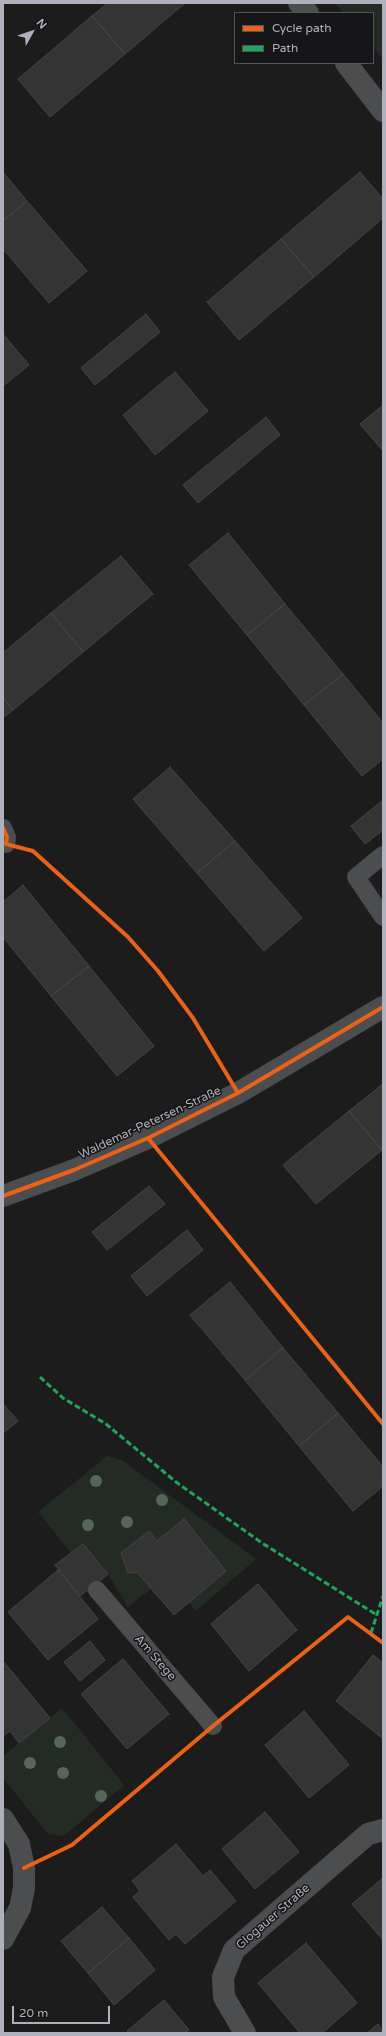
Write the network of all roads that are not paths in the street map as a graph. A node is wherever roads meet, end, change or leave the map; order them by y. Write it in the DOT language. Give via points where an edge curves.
graph roads {
  1 [pos="299,3"];
  2 [pos="307,12"];
  3 [pos="347,64"];
  4 [pos="383,111"];
  5 [pos="383,855"];
  6 [pos="383,917"];
  7 [pos="383,1008"];
  8 [pos="3,1196"];
  9 [pos="97,1590"];
  10 [pos="213,1726"];
  11 [pos="3,1819"];
  12 [pos="383,1830"];
  13 [pos="3,1939"];
  14 [pos="245,2033"];
  1 -- 2 [label="street"];
  3 -- 4 [label="street"];
  5 -- 6 [label="lane" via="356,877"];
  7 -- 8 [label="street, Waldemar-Petersen-Straße" via="238,1093 148,1138 74,1170"];
  9 -- 10 [label="lane, Am Stege"];
  11 -- 13 [label="street" via="18,1844 24,1868 24,1888 20,1908"];
  12 -- 14 [label="street, Glogauer Straße" via="368,1834 234,1950 223,1977 224,1997"];
}
